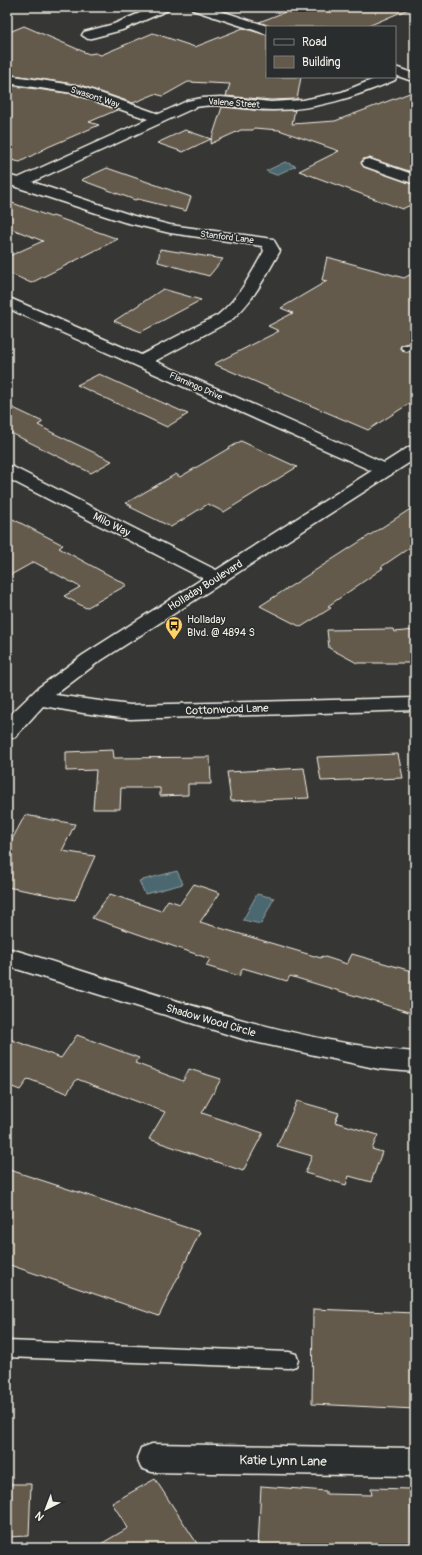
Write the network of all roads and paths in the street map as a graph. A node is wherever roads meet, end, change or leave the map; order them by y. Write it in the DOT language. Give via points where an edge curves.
graph roads {
  1 [pos="164,7"];
  2 [pos="197,7"];
  3 [pos="266,30"];
  4 [pos="88,35"];
  5 [pos="396,74"];
  6 [pos="386,78"];
  7 [pos="415,78"];
  8 [pos="7,79"];
  9 [pos="158,118"];
  10 [pos="369,163"];
  11 [pos="415,180"];
  12 [pos="13,181"];
  13 [pos="7,302"];
  14 [pos="141,362"];
  15 [pos="415,451"];
  16 [pos="385,470"];
  17 [pos="7,471"];
  18 [pos="217,578"];
  19 [pos="40,699"];
  20 [pos="415,704"];
  21 [pos="7,732"];
  22 [pos="11,958"];
  23 [pos="415,1062"];
  24 [pos="7,1349"];
  25 [pos="289,1360"];
  26 [pos="152,1458"];
  27 [pos="415,1462"];
  1 -- 4 [label="street" via="118,27"];
  2 -- 3 [label="street"];
  5 -- 7 [label="street"];
  6 -- 9 [label="street, Valene Street" via="323,102 272,106 202,102"];
  8 -- 9 [label="street, Swasont Way" via="75,89"];
  9 -- 12 [label="street, Valene Street"];
  10 -- 11 [label="street"];
  12 -- 14 [label="street, Stanford Lane" via="170,230 268,242 272,251 246,298 236,309 224,318"];
  13 -- 14 [label="street, Flamingo Drive"];
  14 -- 16 [label="street, Flamingo Drive"];
  15 -- 16 [label="street, Holladay Boulevard"];
  16 -- 18 [label="street, Holladay Boulevard"];
  17 -- 18 [label="street, Milo Way"];
  18 -- 19 [label="street, Holladay Boulevard" via="90,659"];
  19 -- 20 [label="street, Cottonwood Lane" via="130,712"];
  19 -- 21 [label="street, Holladay Boulevard"];
  22 -- 23 [label="street, Shadow Wood Circle" via="246,1032 380,1059"];
  24 -- 25 [label="lane"];
  26 -- 27 [label="street, Katie Lynn Lane"];
}
